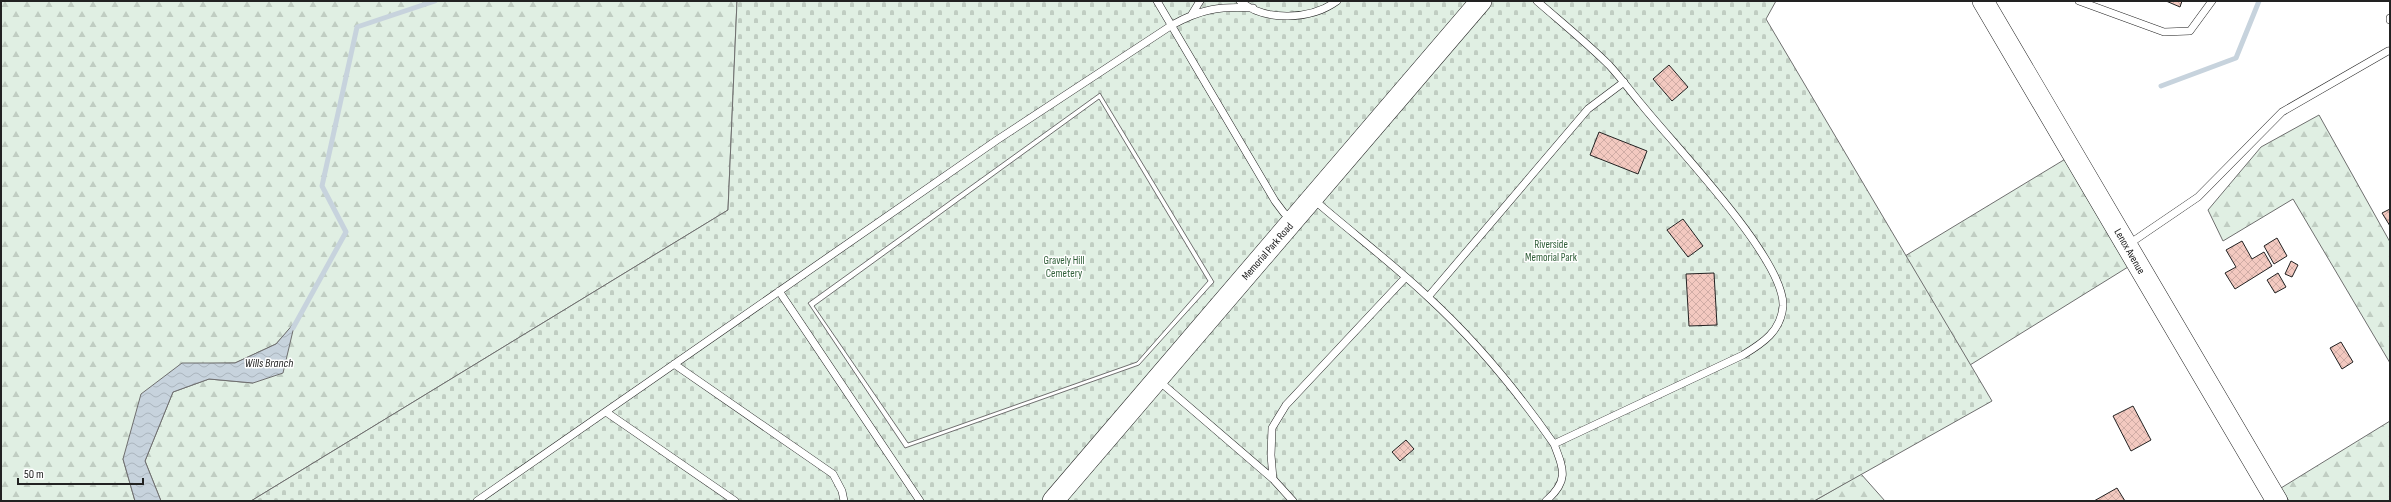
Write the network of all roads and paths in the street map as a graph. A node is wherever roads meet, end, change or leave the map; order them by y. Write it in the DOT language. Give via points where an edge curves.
graph roads {
  1 [pos="1157,1"];
  2 [pos="1200,1"];
  3 [pos="1240,1"];
  4 [pos="1337,1"];
  5 [pos="1481,1"];
  6 [pos="1537,1"];
  7 [pos="1984,1"];
  8 [pos="2079,1"];
  9 [pos="2212,1"];
  10 [pos="1253,8"];
  11 [pos="1192,14"];
  12 [pos="1172,26"];
  13 [pos="2388,51"];
  14 [pos="1624,82"];
  15 [pos="1312,199"];
  16 [pos="1294,219"];
  17 [pos="2127,245"];
  18 [pos="1405,278"];
  19 [pos="779,291"];
  20 [pos="1428,297"];
  21 [pos="674,364"];
  22 [pos="1158,379"];
  23 [pos="606,412"];
  24 [pos="1554,444"];
  25 [pos="1273,479"];
  26 [pos="477,501"];
  27 [pos="735,501"];
  28 [pos="844,501"];
  29 [pos="920,501"];
  30 [pos="1053,501"];
  31 [pos="1293,501"];
  32 [pos="1546,501"];
  33 [pos="2277,501"];
  1 -- 12 [label="lane"];
  2 -- 11 [label="lane"];
  3 -- 10 [label="lane"];
  4 -- 10 [label="lane" via="1303,15 1282,16"];
  5 -- 15 [label="street, Memorial Park Road"];
  6 -- 14 [label="lane" via="1609,65"];
  7 -- 17 [label="street, Lenox Avenue"];
  8 -- 9 [label="lane" via="2164,32 2190,31"];
  10 -- 11 [label="lane" via="1213,8"];
  11 -- 12 [label="lane"];
  12 -- 16 [label="lane" via="1276,201 1284,213"];
  12 -- 19 [label="lane" via="997,140"];
  13 -- 17 [label="lane" via="2282,112 2198,197"];
  14 -- 20 [label="lane" via="1588,109"];
  14 -- 24 [label="lane" via="1716,189 1757,247 1779,284 1783,304 1780,322 1766,341 1743,355"];
  15 -- 16 [label="street, Memorial Park Road"];
  15 -- 18 [label="lane"];
  16 -- 22 [label="street, Memorial Park Road"];
  17 -- 33 [label="street, Lenox Avenue"];
  18 -- 20 [label="lane"];
  18 -- 25 [label="lane" via="1286,405 1272,428"];
  19 -- 21 [label="lane"];
  19 -- 29 [label="lane"];
  20 -- 24 [label="lane" via="1477,347 1524,402"];
  21 -- 23 [label="lane"];
  21 -- 28 [label="lane" via="833,474"];
  22 -- 25 [label="lane"];
  22 -- 30 [label="street, Memorial Park Road"];
  23 -- 26 [label="lane"];
  23 -- 27 [label="lane"];
  24 -- 32 [label="lane" via="1564,474 1560,488"];
  25 -- 31 [label="lane"];
}
